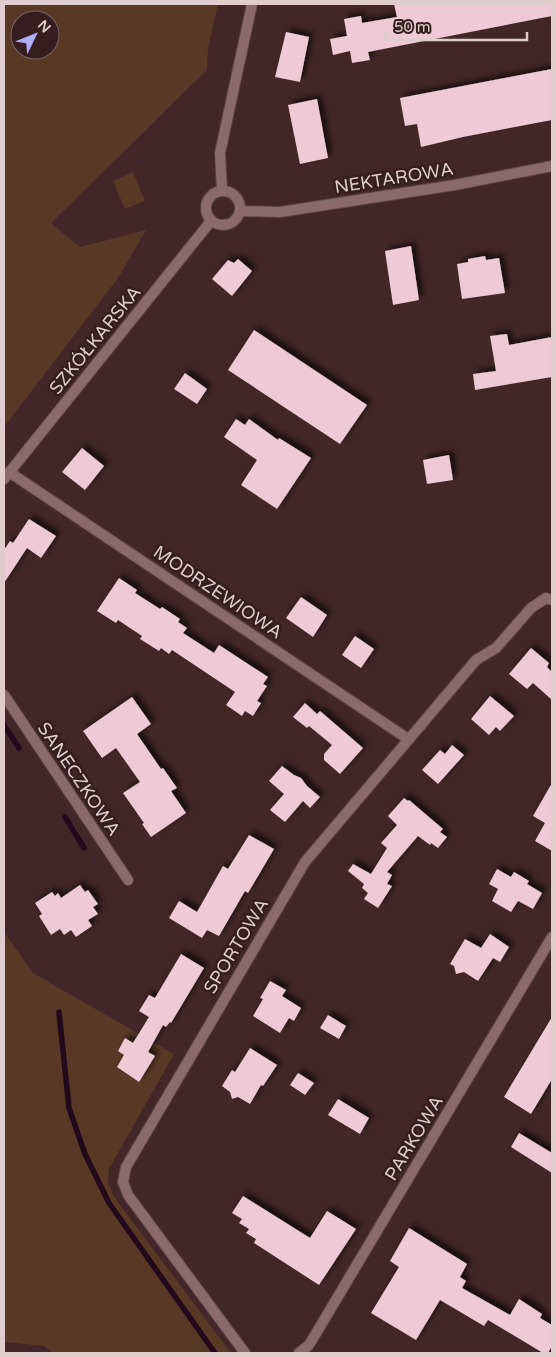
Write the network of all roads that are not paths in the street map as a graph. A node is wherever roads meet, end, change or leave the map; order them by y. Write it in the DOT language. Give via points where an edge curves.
graph roads {
  1 [pos="252,4"];
  2 [pos="552,166"];
  3 [pos="222,191"];
  4 [pos="240,211"];
  5 [pos="211,222"];
  6 [pos="7,476"];
  7 [pos="552,600"];
  8 [pos="4,696"];
  9 [pos="408,739"];
  10 [pos="128,880"];
  11 [pos="552,937"];
  12 [pos="245,1353"];
  13 [pos="299,1353"];
  1 -- 3 [label="street" via="220,153"];
  2 -- 4 [label="street, NEKTAROWA" via="455,185 280,212"];
  3 -- 4 [label="street" via="235,196"];
  3 -- 5 [label="street" via="215,192 207,200 205,211"];
  4 -- 5 [label="street" via="230,224 219,226"];
  5 -- 6 [label="street, SZKÓŁKARSKA"];
  6 -- 9 [label="street, MODRZEWIOWA"];
  7 -- 9 [label="street, SPORTOWA" via="546,598 531,608 496,648 476,660"];
  8 -- 10 [label="street, SANECZKOWA"];
  9 -- 12 [label="street, SPORTOWA" via="304,862 123,1175 128,1195"];
  11 -- 13 [label="street, PARKOWA" via="309,1345"];
}
